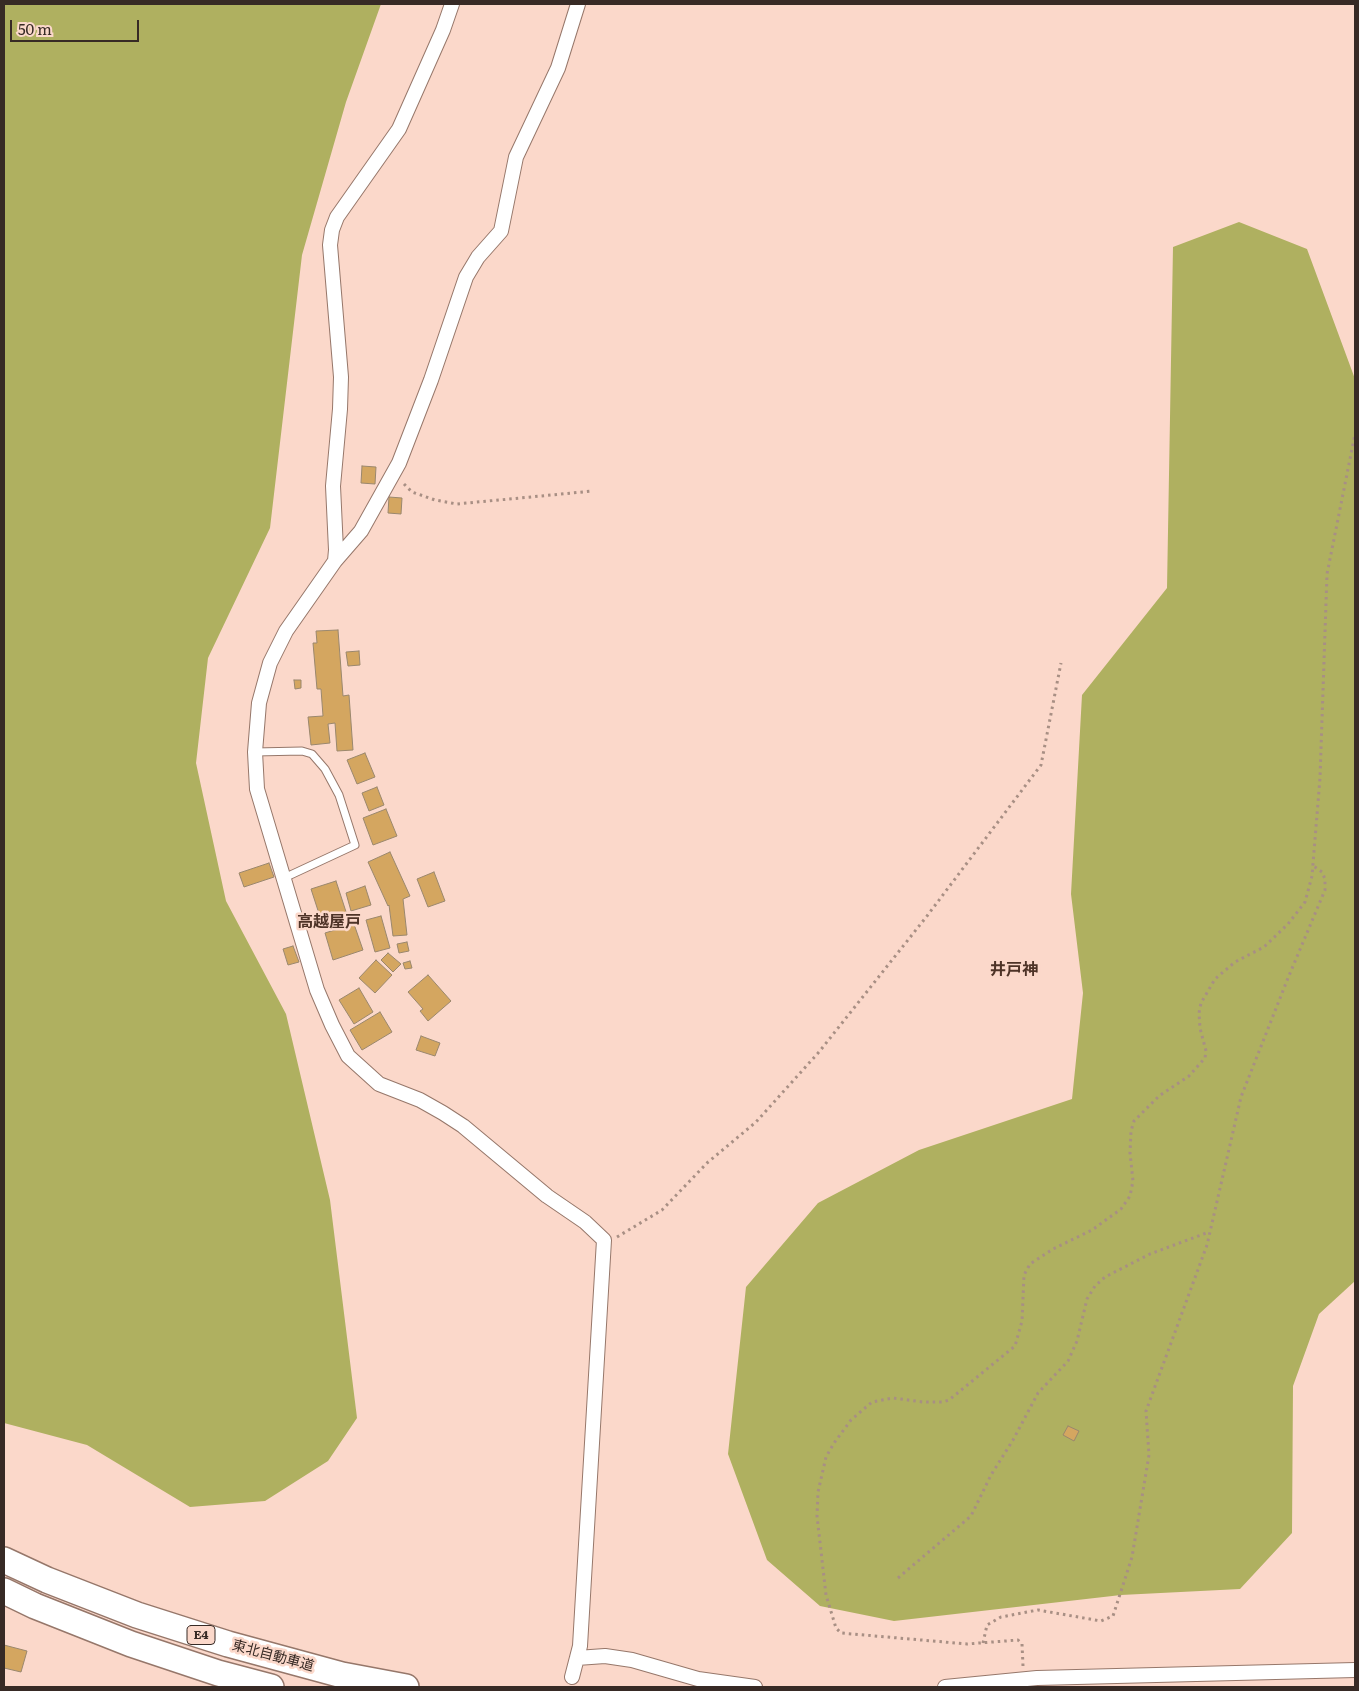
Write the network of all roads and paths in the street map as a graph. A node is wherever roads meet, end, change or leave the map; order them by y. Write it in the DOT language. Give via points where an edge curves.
graph roads {
  1 [pos="452,4"];
  2 [pos="578,4"];
  3 [pos="1355,434"];
  4 [pos="393,473"];
  5 [pos="593,491"];
  6 [pos="335,562"];
  7 [pos="1061,663"];
  8 [pos="255,752"];
  9 [pos="1312,865"];
  10 [pos="284,878"];
  11 [pos="1210,1232"];
  12 [pos="604,1240"];
  13 [pos="4,1560"];
  14 [pos="898,1578"];
  15 [pos="4,1591"];
  16 [pos="983,1643"];
  17 [pos="577,1658"];
  18 [pos="1355,1670"];
  19 [pos="572,1677"];
  20 [pos="1023,1679"];
  21 [pos="271,1687"];
  22 [pos="406,1687"];
  23 [pos="755,1687"];
  24 [pos="944,1687"];
  1 -- 6 [label="street" via="400,129 332,230 330,254 341,377 333,486"];
  2 -- 4 [label="street" via="558,68 516,157 501,231 478,257 466,277 431,380"];
  3 -- 9 [label="path" via="1327,574 1320,778"];
  4 -- 5 [label="path" via="412,492 457,504"];
  4 -- 6 [label="street" via="361,531"];
  6 -- 8 [label="street" via="286,631 270,663 259,703"];
  7 -- 12 [label="path" via="1041,765 927,916 819,1052 756,1122 707,1163 662,1210 620,1236"];
  8 -- 10 [label="street" via="257,789"];
  8 -- 10 [label="lane" via="302,751 312,754 325,769 339,795 355,845"];
  9 -- 11 [label="path" via="1322,872 1325,890 1241,1098"];
  9 -- 16 [label="path" via="1305,902 1288,924 1264,947 1223,970 1207,991 1200,1013 1206,1051 1199,1067 1159,1096 1134,1121 1130,1153 1133,1181 1130,1196 1121,1209 1092,1230 1052,1249 1030,1264 1024,1275 1022,1322 1015,1346 944,1402 893,1398 872,1402 851,1420 826,1457 818,1492 817,1516 826,1595 836,1628 841,1634"];
  10 -- 12 [label="street" via="317,990 348,1056 379,1084 420,1100 463,1126"];
  11 -- 14 [label="path" via="1150,1254 1105,1276 1095,1286 1087,1299 1077,1341 1068,1361 1038,1393 971,1516"];
  11 -- 16 [label="path" via="1146,1411 1149,1455 1132,1557 1113,1616 1101,1621 1038,1610 1001,1617 987,1625"];
  12 -- 17 [label="street"];
  13 -- 22 [label="highway, 東北自動車道 / E4" via="137,1615 228,1644 342,1676"];
  15 -- 21 [label="highway, E4" via="131,1644"];
  16 -- 20 [label="path" via="1018,1640 1022,1644"];
  17 -- 19 [label="street"];
  17 -- 23 [label="street" via="605,1656 632,1660 698,1679"];
  18 -- 20 [label="street"];
  20 -- 24 [label="street"];
}
